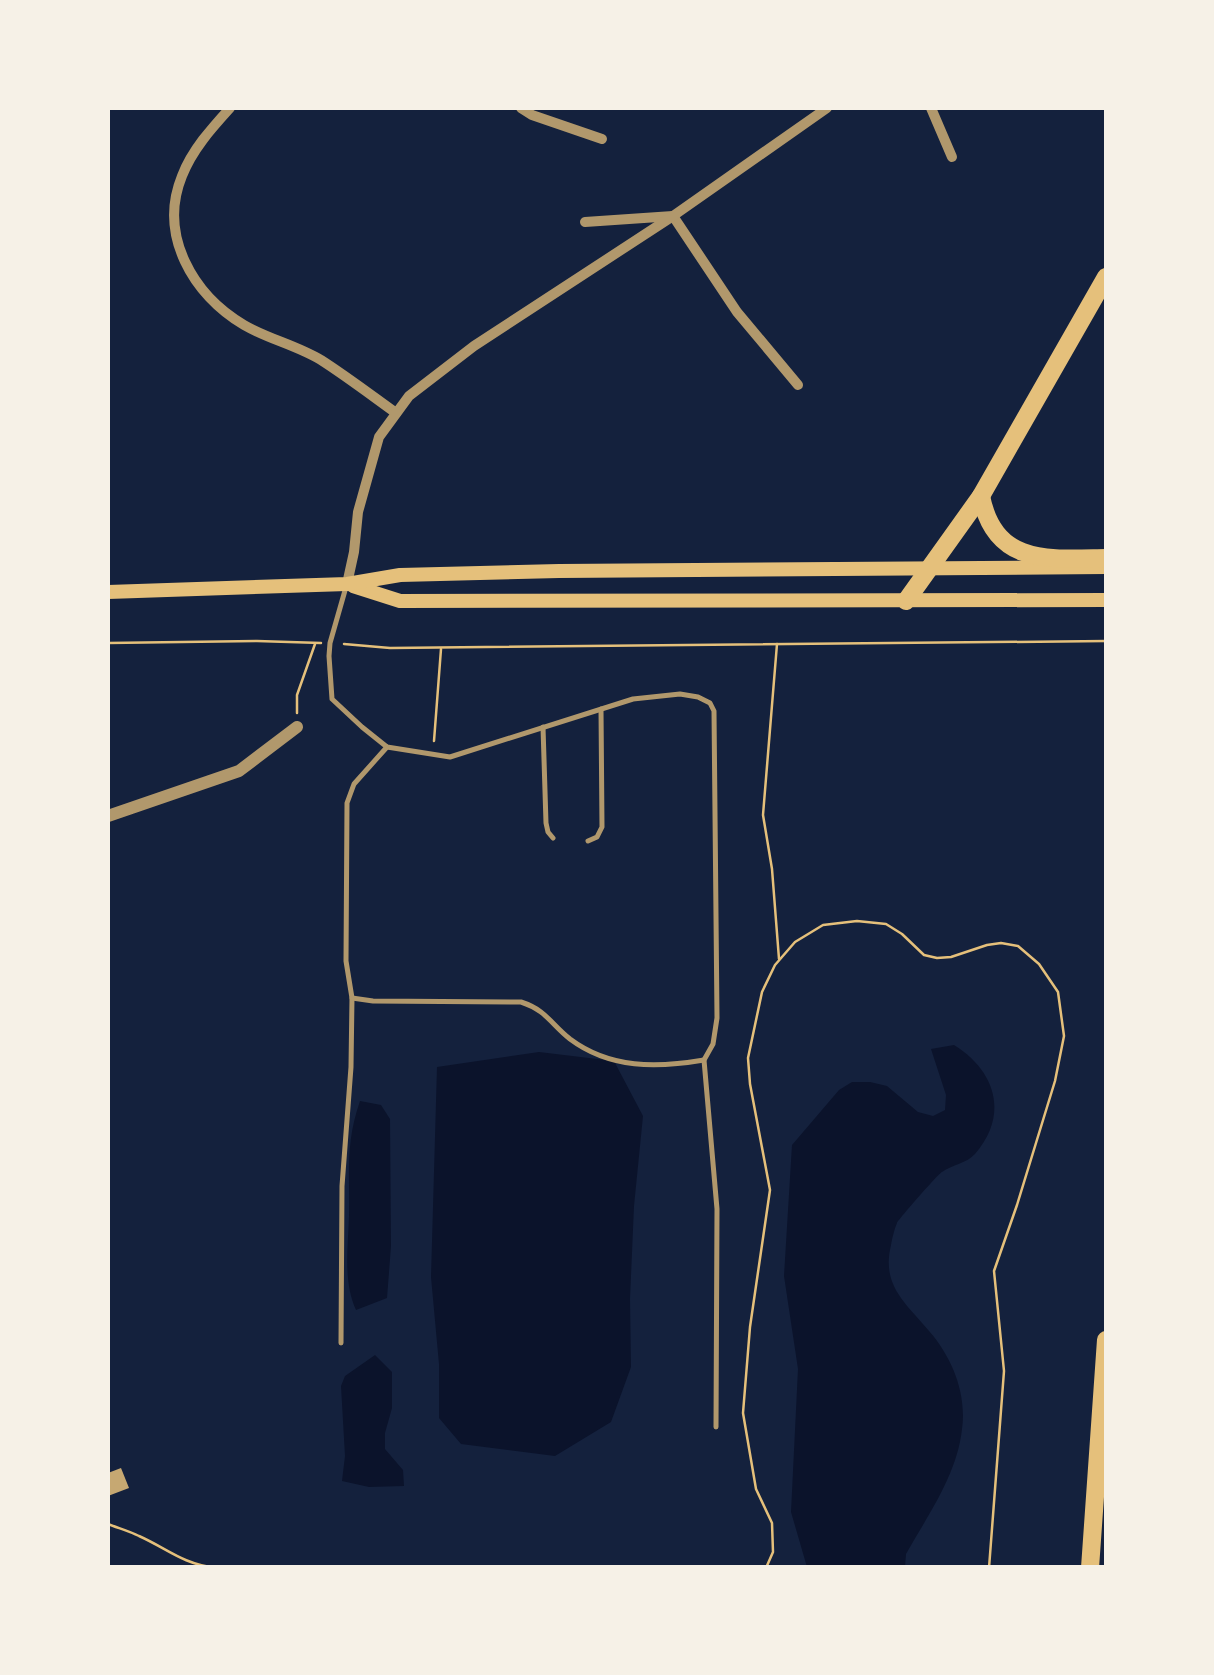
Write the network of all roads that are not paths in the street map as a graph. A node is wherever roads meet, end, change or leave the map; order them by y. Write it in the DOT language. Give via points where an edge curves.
graph roads {
  1 [pos="230,108"];
  2 [pos="521,108"];
  3 [pos="827,108"];
  4 [pos="931,108"];
  5 [pos="602,139"];
  6 [pos="952,157"];
  7 [pos="673,216"];
  8 [pos="585,222"];
  9 [pos="1106,277"];
  10 [pos="798,386"];
  11 [pos="396,413"];
  12 [pos="980,496"];
  13 [pos="1106,558"];
  14 [pos="1106,568"];
  15 [pos="929,569"];
  16 [pos="347,584"];
  17 [pos="108,592"];
  18 [pos="1106,600"];
  19 [pos="906,601"];
  20 [pos="602,709"];
  21 [pos="297,727"];
  22 [pos="543,727"];
  23 [pos="387,747"];
  24 [pos="108,816"];
  25 [pos="552,838"];
  26 [pos="588,841"];
  27 [pos="352,998"];
  28 [pos="704,1060"];
  29 [pos="1106,1340"];
  30 [pos="342,1344"];
  31 [pos="716,1427"];
  32 [pos="1090,1568"];
  1 -- 11 [label="street" via="193,153 175,199 178,249 188,270 242,324 321,360"];
  2 -- 5 [label="street"];
  3 -- 7 [label="street"];
  4 -- 6 [label="street"];
  7 -- 8 [label="street"];
  7 -- 10 [label="street" via="737,312"];
  7 -- 11 [label="street" via="474,346"];
  9 -- 12 [label="highway"];
  11 -- 16 [label="street" via="369,469"];
  12 -- 13 [label="highway" via="985,516 1013,548 1038,558"];
  12 -- 15 [label="highway"];
  14 -- 15 [label="main road"];
  15 -- 16 [label="main road" via="560,570 400,575"];
  15 -- 19 [label="highway"];
  16 -- 17 [label="main road"];
  16 -- 19 [label="main road" via="400,601"];
  16 -- 23 [label="lane" via="330,643 332,699"];
  18 -- 19 [label="main road"];
  20 -- 22 [label="lane"];
  20 -- 26 [label="lane" via="602,826"];
  20 -- 28 [label="lane" via="680,694 698,697 714,711 718,1018"];
  21 -- 24 [label="street" via="239,772"];
  22 -- 23 [label="lane" via="450,757"];
  22 -- 25 [label="lane"];
  23 -- 27 [label="lane" via="346,803"];
  27 -- 28 [label="lane" via="522,1002 539,1008 593,1053 626,1064"];
  27 -- 30 [label="lane"];
  28 -- 31 [label="lane" via="718,1209"];
  29 -- 32 [label="highway"];
}
